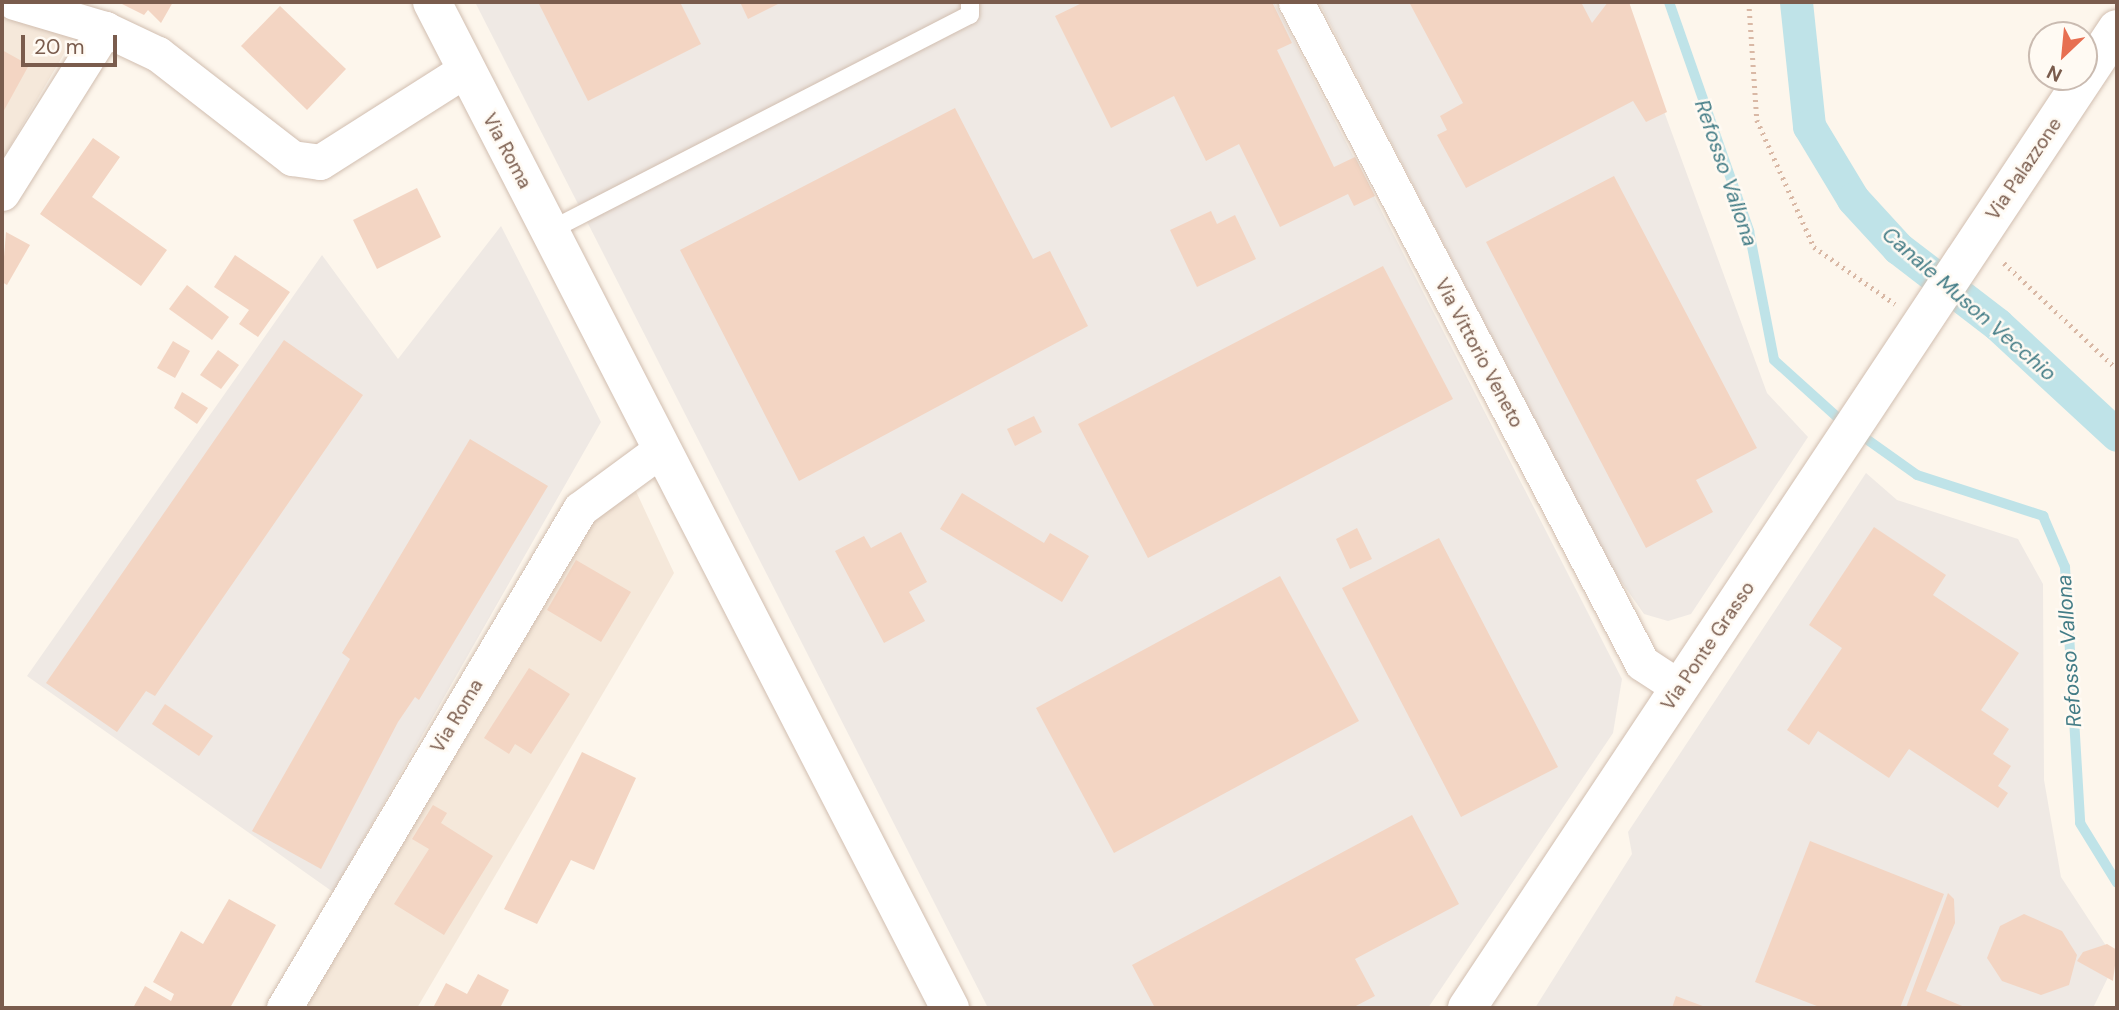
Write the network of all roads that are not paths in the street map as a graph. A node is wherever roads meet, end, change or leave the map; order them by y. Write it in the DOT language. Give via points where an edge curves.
graph roads {
  1 [pos="14,2"];
  2 [pos="432,2"];
  3 [pos="970,2"];
  4 [pos="1296,2"];
  5 [pos="105,29"];
  6 [pos="2117,29"];
  7 [pos="465,70"];
  8 [pos="2,193"];
  9 [pos="549,231"];
  10 [pos="1948,284"];
  11 [pos="660,450"];
  12 [pos="1680,688"];
  13 [pos="284,1008"];
  14 [pos="950,1008"];
  15 [pos="1467,1008"];
  1 -- 5 [label="street"];
  2 -- 7 [label="street, Via Roma"];
  3 -- 9 [label="lane" via="970,15"];
  4 -- 12 [label="street, Via Vittorio Veneto" via="1642,663"];
  5 -- 7 [label="street" via="191,78 270,147 320,162"];
  5 -- 8 [label="street"];
  6 -- 10 [label="street, Via Palazzone"];
  7 -- 9 [label="street, Via Roma"];
  9 -- 11 [label="street, Via Roma"];
  10 -- 12 [label="street, Via Ponte Grasso"];
  11 -- 13 [label="street, Via Roma" via="580,509"];
  11 -- 14 [label="street, Via Roma"];
  12 -- 15 [label="street, Via Ponte Grasso"];
}
